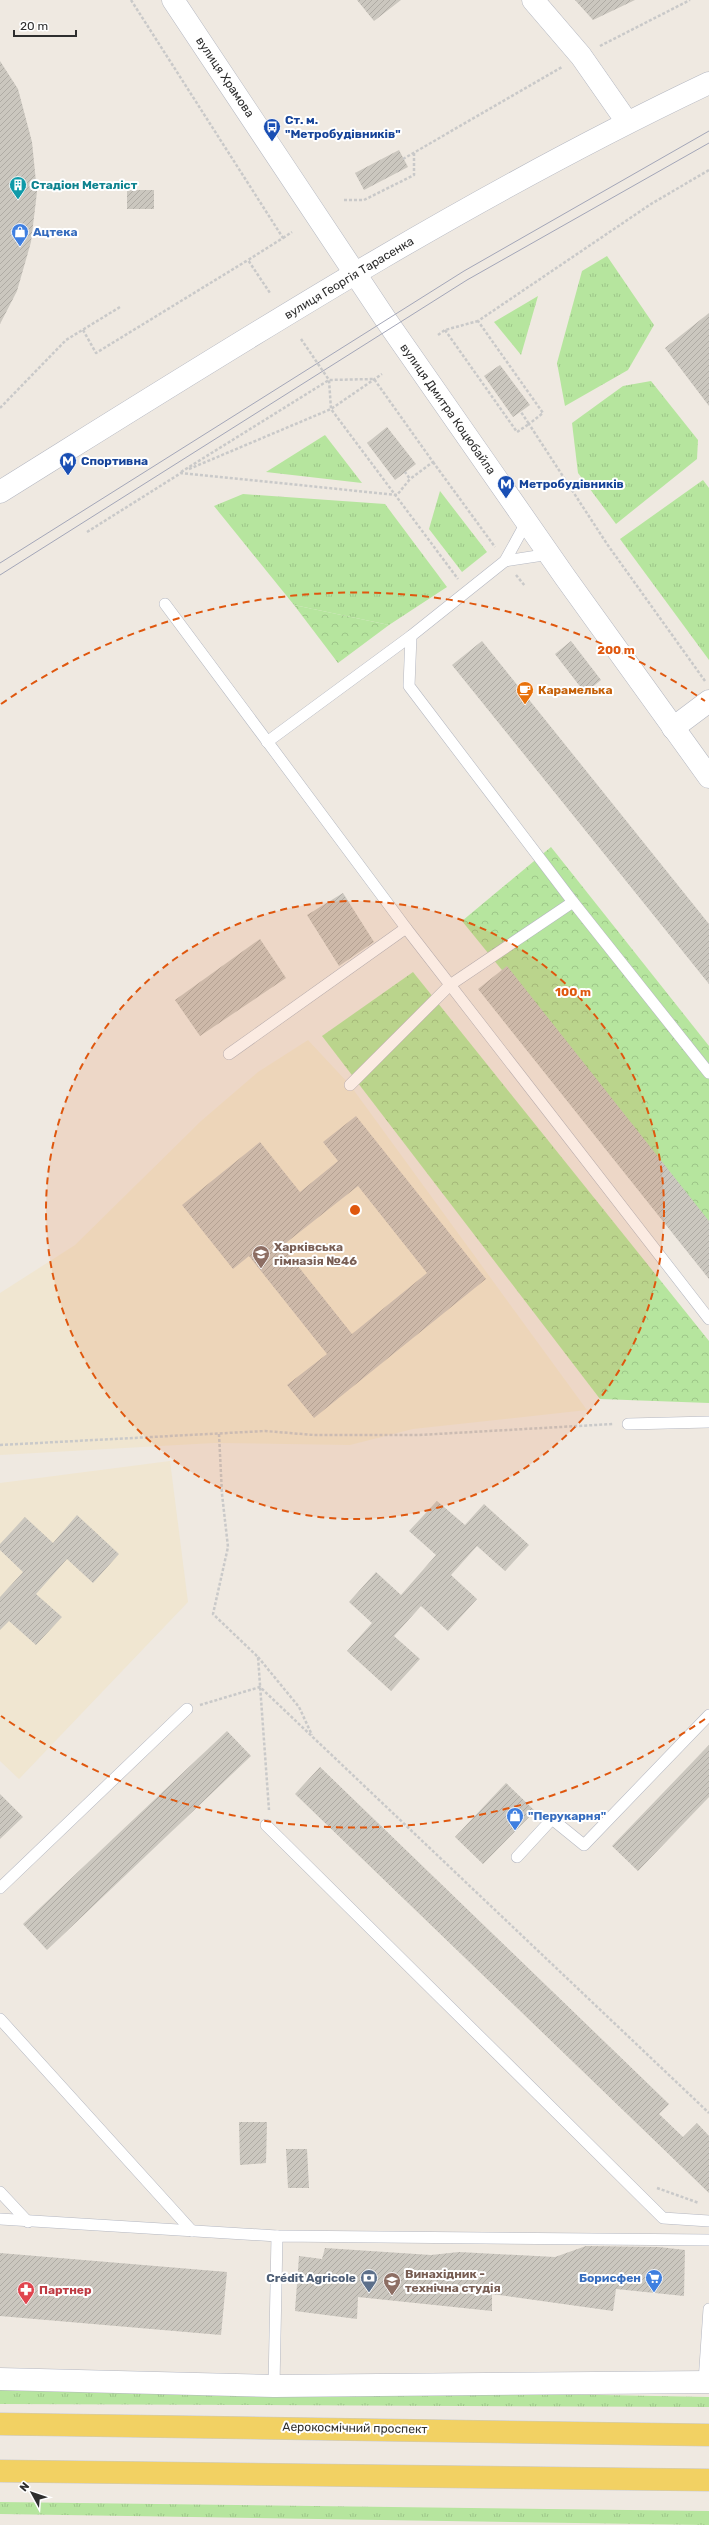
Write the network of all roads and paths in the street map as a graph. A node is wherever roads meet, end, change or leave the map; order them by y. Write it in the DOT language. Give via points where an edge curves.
graph roads {
  1 [pos="131,0"];
  2 [pos="173,0"];
  3 [pos="533,0"];
  4 [pos="690,0"];
  5 [pos="581,56"];
  6 [pos="709,83"];
  7 [pos="627,122"];
  8 [pos="414,153"];
  9 [pos="403,159"];
  10 [pos="709,170"];
  11 [pos="344,200"];
  12 [pos="292,232"];
  13 [pos="283,238"];
  14 [pos="248,260"];
  15 [pos="356,274"];
  16 [pos="270,293"];
  17 [pos="120,307"];
  18 [pos="478,321"];
  19 [pos="83,330"];
  20 [pos="445,330"];
  21 [pos="438,335"];
  22 [pos="301,339"];
  23 [pos="382,374"];
  24 [pos="374,379"];
  25 [pos="329,380"];
  26 [pos="0,408"];
  27 [pos="331,409"];
  28 [pos="521,412"];
  29 [pos="529,424"];
  30 [pos="433,462"];
  31 [pos="405,472"];
  32 [pos="181,473"];
  33 [pos="410,479"];
  34 [pos="0,492"];
  35 [pos="397,495"];
  36 [pos="527,521"];
  37 [pos="87,532"];
  38 [pos="550,554"];
  39 [pos="505,561"];
  40 [pos="525,586"];
  41 [pos="467,591"];
  42 [pos="165,604"];
  43 [pos="412,636"];
  44 [pos="709,686"];
  45 [pos="709,701"];
  46 [pos="673,728"];
  47 [pos="267,742"];
  48 [pos="709,777"];
  49 [pos="573,902"];
  50 [pos="406,928"];
  51 [pos="450,985"];
  52 [pos="228,1054"];
  53 [pos="709,1073"];
  54 [pos="350,1085"];
  55 [pos="709,1319"];
  56 [pos="709,1422"];
  57 [pos="628,1424"];
  58 [pos="219,1434"];
  59 [pos="0,1445"];
  60 [pos="258,1657"];
  61 [pos="260,1687"];
  62 [pos="187,1709"];
  63 [pos="709,1715"];
  64 [pos="313,1737"];
  65 [pos="269,1812"];
  66 [pos="266,1825"];
  67 [pos="517,1857"];
  68 [pos="0,1888"];
  69 [pos="0,2019"];
  70 [pos="709,2113"];
  71 [pos="649,2185"];
  72 [pos="0,2192"];
  73 [pos="702,2204"];
  74 [pos="0,2218"];
  75 [pos="28,2222"];
  76 [pos="709,2222"];
  77 [pos="192,2231"];
  78 [pos="277,2236"];
  79 [pos="709,2240"];
  80 [pos="709,2310"];
  81 [pos="0,2379"];
  82 [pos="706,2382"];
  83 [pos="274,2386"];
  84 [pos="0,2424"];
  85 [pos="709,2435"];
  86 [pos="0,2471"];
  87 [pos="709,2480"];
  1 -- 13 [label="path"];
  2 -- 15 [label="main road, вулиця Храмова"];
  3 -- 5 [label="main road"];
  4 -- 5 [label="path"];
  5 -- 7 [label="main road"];
  5 -- 8 [label="path"];
  6 -- 7 [label="main road, вулиця Георгія Тарасенка"];
  7 -- 15 [label="main road, вулиця Георгія Тарасенка"];
  8 -- 9 [label="path"];
  8 -- 11 [label="path" via="414,174 364,200"];
  10 -- 18 [label="path" via="651,204"];
  12 -- 13 [label="path"];
  13 -- 14 [label="path"];
  14 -- 16 [label="path"];
  14 -- 19 [label="path" via="96,353"];
  15 -- 34 [label="main road, вулиця Георгія Тарасенка"];
  15 -- 36 [label="main road, вулиця Дмитра Коцюбайла"];
  17 -- 19 [label="path"];
  18 -- 20 [label="path"];
  18 -- 29 [label="path" via="543,413"];
  19 -- 26 [label="path" via="66,340"];
  20 -- 21 [label="path"];
  20 -- 29 [label="path" via="517,432"];
  22 -- 25 [label="path"];
  23 -- 24 [label="path"];
  24 -- 25 [label="path"];
  24 -- 27 [label="path"];
  24 -- 30 [label="path"];
  25 -- 27 [label="path"];
  25 -- 32 [label="path"];
  27 -- 32 [label="path"];
  27 -- 35 [label="path"];
  28 -- 29 [label="path"];
  29 -- 44 [label="path" via="607,544"];
  30 -- 33 [label="path"];
  30 -- 39 [label="path"];
  31 -- 33 [label="path"];
  32 -- 35 [label="path"];
  32 -- 37 [label="path"];
  33 -- 35 [label="path"];
  35 -- 41 [label="path"];
  36 -- 38 [label="main road, вулиця Дмитра Коцюбайла"];
  36 -- 39 [label="lane"];
  38 -- 39 [label="lane"];
  38 -- 46 [label="main road, вулиця Дмитра Коцюбайла"];
  39 -- 40 [label="path"];
  39 -- 41 [label="lane"];
  41 -- 43 [label="lane"];
  42 -- 47 [label="lane"];
  43 -- 47 [label="lane"];
  43 -- 49 [label="lane" via="409,686"];
  45 -- 46 [label="main road"];
  46 -- 48 [label="main road, вулиця Дмитра Коцюбайла"];
  47 -- 50 [label="lane"];
  49 -- 51 [label="lane"];
  49 -- 53 [label="lane"];
  50 -- 51 [label="lane"];
  50 -- 52 [label="lane"];
  51 -- 54 [label="lane"];
  51 -- 55 [label="lane"];
  56 -- 57 [label="lane"];
  57 -- 58 [label="path" via="419,1435 314,1435 265,1431"];
  58 -- 59 [label="path"];
  58 -- 60 [label="path" via="228,1547 213,1614"];
  60 -- 61 [label="path"];
  60 -- 64 [label="path" via="299,1707"];
  61 -- 62 [label="path"];
  61 -- 64 [label="path"];
  61 -- 65 [label="path"];
  62 -- 68 [label="lane"];
  63 -- 67 [label="lane" via="584,1845 552,1819"];
  64 -- 70 [label="path"];
  66 -- 76 [label="lane" via="663,2218"];
  69 -- 77 [label="lane"];
  71 -- 73 [label="path"];
  72 -- 75 [label="lane"];
  74 -- 75 [label="lane"];
  75 -- 77 [label="lane"];
  77 -- 78 [label="lane"];
  78 -- 79 [label="lane"];
  78 -- 83 [label="lane"];
  80 -- 82 [label="lane"];
  81 -- 83 [label="main road"];
  82 -- 83 [label="main road"];
  84 -- 85 [label="main road, Аерокосмічний проспект"];
  86 -- 87 [label="main road"];
}
